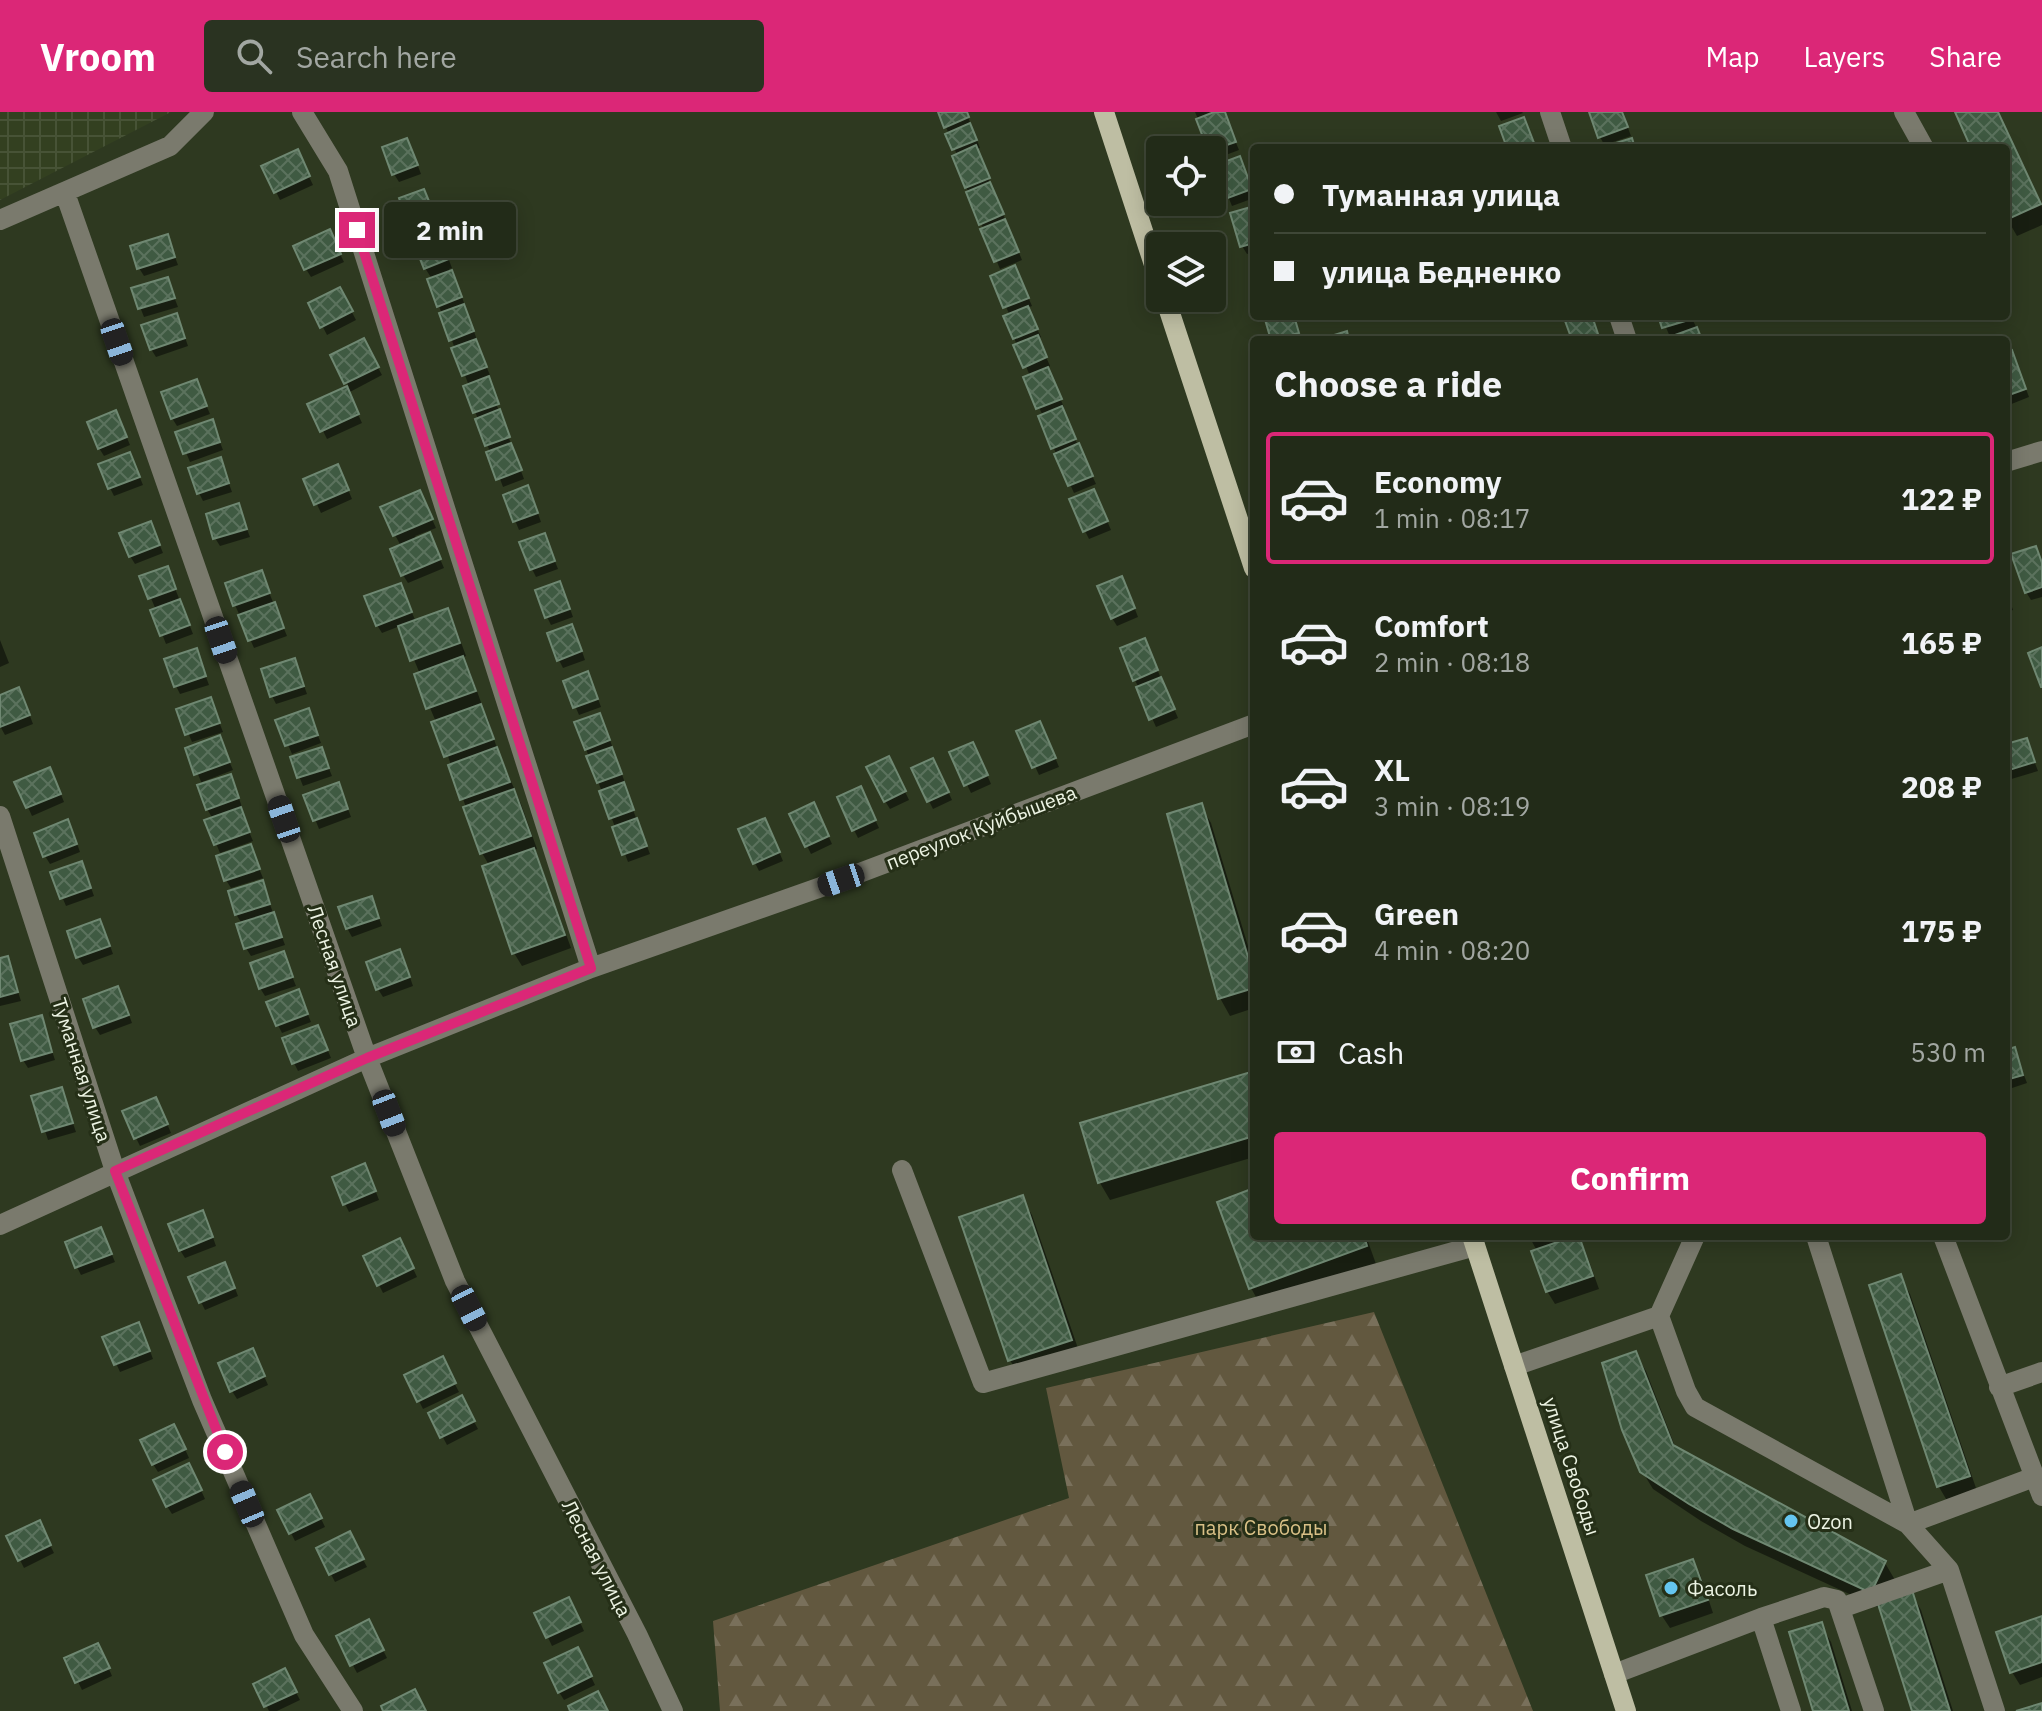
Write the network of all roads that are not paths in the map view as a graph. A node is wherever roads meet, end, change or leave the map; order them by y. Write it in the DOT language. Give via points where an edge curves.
graph roads {
  1 [pos="204,112"];
  2 [pos="302,112"];
  3 [pos="1104,112"];
  4 [pos="1550,112"];
  5 [pos="1904,112"];
  6 [pos="1561,144"];
  7 [pos="1922,144"];
  8 [pos="65,193"];
  9 [pos="0,220"];
  10 [pos="1146,240"];
  11 [pos="1170,312"];
  12 [pos="2042,451"];
  13 [pos="2010,461"];
  14 [pos="1250,556"];
  15 [pos="1250,726"];
  16 [pos="0,816"];
  17 [pos="591,968"];
  18 [pos="367,1058"];
  19 [pos="902,1170"];
  20 [pos="115,1171"];
  21 [pos="0,1225"];
  22 [pos="1693,1240"];
  23 [pos="1817,1240"];
  24 [pos="1944,1240"];
  25 [pos="1473,1241"];
  26 [pos="1659,1316"];
  27 [pos="1514,1366"];
  28 [pos="2042,1372"];
  29 [pos="1999,1387"];
  30 [pos="2038,1486"];
  31 [pos="1908,1524"];
  32 [pos="1949,1570"];
  33 [pos="1841,1608"];
  34 [pos="1761,1618"];
  35 [pos="1614,1674"];
  36 [pos="353,1711"];
  37 [pos="673,1711"];
  38 [pos="1626,1711"];
  39 [pos="1791,1711"];
  40 [pos="1874,1711"];
  41 [pos="1995,1711"];
  1 -- 8 [label="street" via="170,146"];
  2 -- 17 [label="street" via="338,171"];
  3 -- 10 [label="main road"];
  4 -- 6 [label="street"];
  5 -- 7 [label="street"];
  8 -- 9 [label="street"];
  8 -- 18 [label="street, Лесная улица"];
  11 -- 14 [label="main road"];
  12 -- 13 [label="street"];
  15 -- 17 [label="street, переулок Куйбышева"];
  16 -- 20 [label="street, Туманная улица"];
  17 -- 18 [label="street, переулок Куйбышева"];
  18 -- 20 [label="street, переулок Куйбышева"];
  18 -- 37 [label="street, Лесная улица" via="455,1281"];
  19 -- 25 [label="street" via="983,1383"];
  20 -- 21 [label="street, переулок Куйбышева"];
  20 -- 36 [label="street, Туманная улица" via="202,1400 304,1635"];
  22 -- 26 [label="street"];
  23 -- 31 [label="street"];
  24 -- 29 [label="street"];
  25 -- 27 [label="main road, улица Свободы"];
  26 -- 27 [label="street"];
  26 -- 31 [label="street" via="1695,1407"];
  27 -- 35 [label="main road, улица Свободы"];
  28 -- 29 [label="street"];
  29 -- 30 [label="street"];
  30 -- 31 [label="street"];
  31 -- 32 [label="street"];
  32 -- 33 [label="street"];
  32 -- 41 [label="street"];
  33 -- 34 [label="street" via="1837,1600 1824,1597"];
  33 -- 40 [label="street"];
  34 -- 35 [label="street"];
  34 -- 39 [label="street"];
  35 -- 38 [label="main road, улица Свободы"];
}
